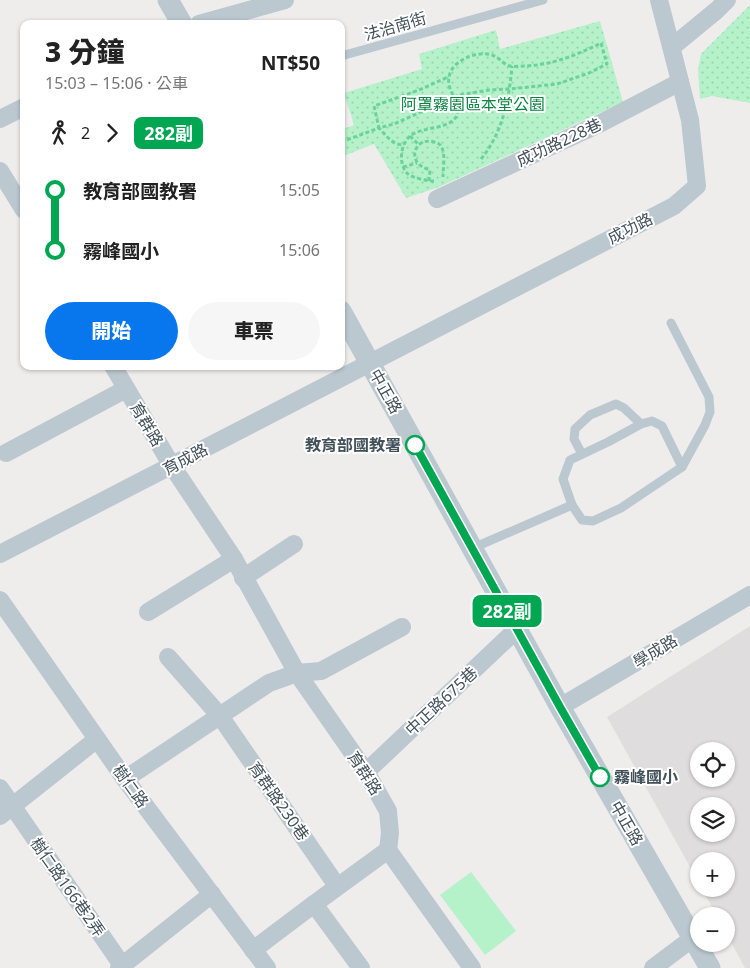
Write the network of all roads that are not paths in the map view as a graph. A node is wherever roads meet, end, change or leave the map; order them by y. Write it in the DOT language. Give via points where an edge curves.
graph roads {
  1 [pos="168,0"];
  2 [pos="286,0"];
  3 [pos="543,0"];
  4 [pos="659,0"];
  5 [pos="727,0"];
  6 [pos="180,20"];
  7 [pos="214,20"];
  8 [pos="672,48"];
  9 [pos="345,55"];
  10 [pos="680,82"];
  11 [pos="20,109"];
  12 [pos="0,119"];
  13 [pos="0,171"];
  14 [pos="437,199"];
  15 [pos="20,204"];
  16 [pos="345,318"];
  17 [pos="671,322"];
  18 [pos="370,362"];
  19 [pos="115,370"];
  20 [pos="126,389"];
  21 [pos="640,424"];
  22 [pos="6,454"];
  23 [pos="582,454"];
  24 [pos="172,466"];
  25 [pos="682,467"];
  26 [pos="572,504"];
  27 [pos="294,544"];
  28 [pos="473,548"];
  29 [pos="0,554"];
  30 [pos="234,558"];
  31 [pos="244,578"];
  32 [pos="750,594"];
  33 [pos="0,600"];
  34 [pos="148,612"];
  35 [pos="402,627"];
  36 [pos="517,629"];
  37 [pos="168,657"];
  38 [pos="297,673"];
  39 [pos="560,707"];
  40 [pos="220,716"];
  41 [pos="97,740"];
  42 [pos="366,772"];
  43 [pos="124,779"];
  44 [pos="0,788"];
  45 [pos="6,812"];
  46 [pos="388,850"];
  47 [pos="337,886"];
  48 [pos="212,894"];
  49 [pos="314,904"];
  50 [pos="690,931"];
  51 [pos="690,941"];
  52 [pos="253,950"];
  53 [pos="701,952"];
  54 [pos="122,967"];
  55 [pos="267,968"];
  56 [pos="361,968"];
  57 [pos="472,968"];
  58 [pos="654,968"];
  59 [pos="710,968"];
  1 -- 6 [label="street"];
  2 -- 7 [label="street"];
  3 -- 9 [label="lane, 法治南街"];
  4 -- 8 [label="street, 成功路"];
  5 -- 8 [label="street"];
  8 -- 10 [label="street, 成功路"];
  10 -- 14 [label="street, 成功路228巷" via="599,124"];
  10 -- 18 [label="street, 成功路" via="690,120 697,186 674,206"];
  11 -- 12 [label="street"];
  13 -- 15 [label="street"];
  16 -- 18 [label="street, 中正路"];
  17 -- 25 [label="lane" via="709,397 710,412 705,425"];
  18 -- 24 [label="street, 育成路"];
  18 -- 28 [label="street, 中正路"];
  19 -- 20 [label="street, 育群路"];
  20 -- 22 [label="street, 育群路"];
  20 -- 24 [label="street, 育群路"];
  21 -- 23 [label="lane"];
  21 -- 23 [label="lane" via="616,404 590,415 575,429 574,438"];
  21 -- 25 [label="lane" via="652,421 662,426"];
  23 -- 26 [label="lane" via="570,460 562,479"];
  24 -- 29 [label="street, 育成路"];
  24 -- 30 [label="street, 育群路"];
  25 -- 26 [label="lane" via="621,508 593,521 582,520"];
  26 -- 28 [label="lane"];
  27 -- 31 [label="street"];
  28 -- 36 [label="street, 中正路"];
  30 -- 31 [label="street, 育群路"];
  30 -- 34 [label="street"];
  31 -- 38 [label="street, 育群路"];
  32 -- 39 [label="street, 學成路"];
  33 -- 41 [label="street, 樹仁路"];
  35 -- 38 [label="street" via="321,672"];
  36 -- 39 [label="street, 中正路"];
  36 -- 42 [label="street, 中正路675巷"];
  37 -- 40 [label="street, 育群路230巷"];
  38 -- 40 [label="street" via="269,683"];
  38 -- 42 [label="street, 育群路"];
  39 -- 50 [label="street, 中正路"];
  40 -- 43 [label="street"];
  40 -- 47 [label="street, 育群路230巷"];
  41 -- 43 [label="street, 樹仁路"];
  41 -- 45 [label="street"];
  42 -- 46 [label="street, 育群路" via="388,811"];
  43 -- 48 [label="street, 樹仁路"];
  44 -- 45 [label="street, 樹仁路166巷2弄"];
  45 -- 54 [label="street, 樹仁路166巷2弄"];
  46 -- 47 [label="street"];
  46 -- 57 [label="street"];
  47 -- 49 [label="street"];
  48 -- 52 [label="street, 樹仁路"];
  48 -- 54 [label="street"];
  49 -- 52 [label="street"];
  49 -- 56 [label="street"];
  51 -- 58 [label="street"];
  52 -- 55 [label="street, 樹仁路"];
  53 -- 59 [label="street, 中正路"];
}
